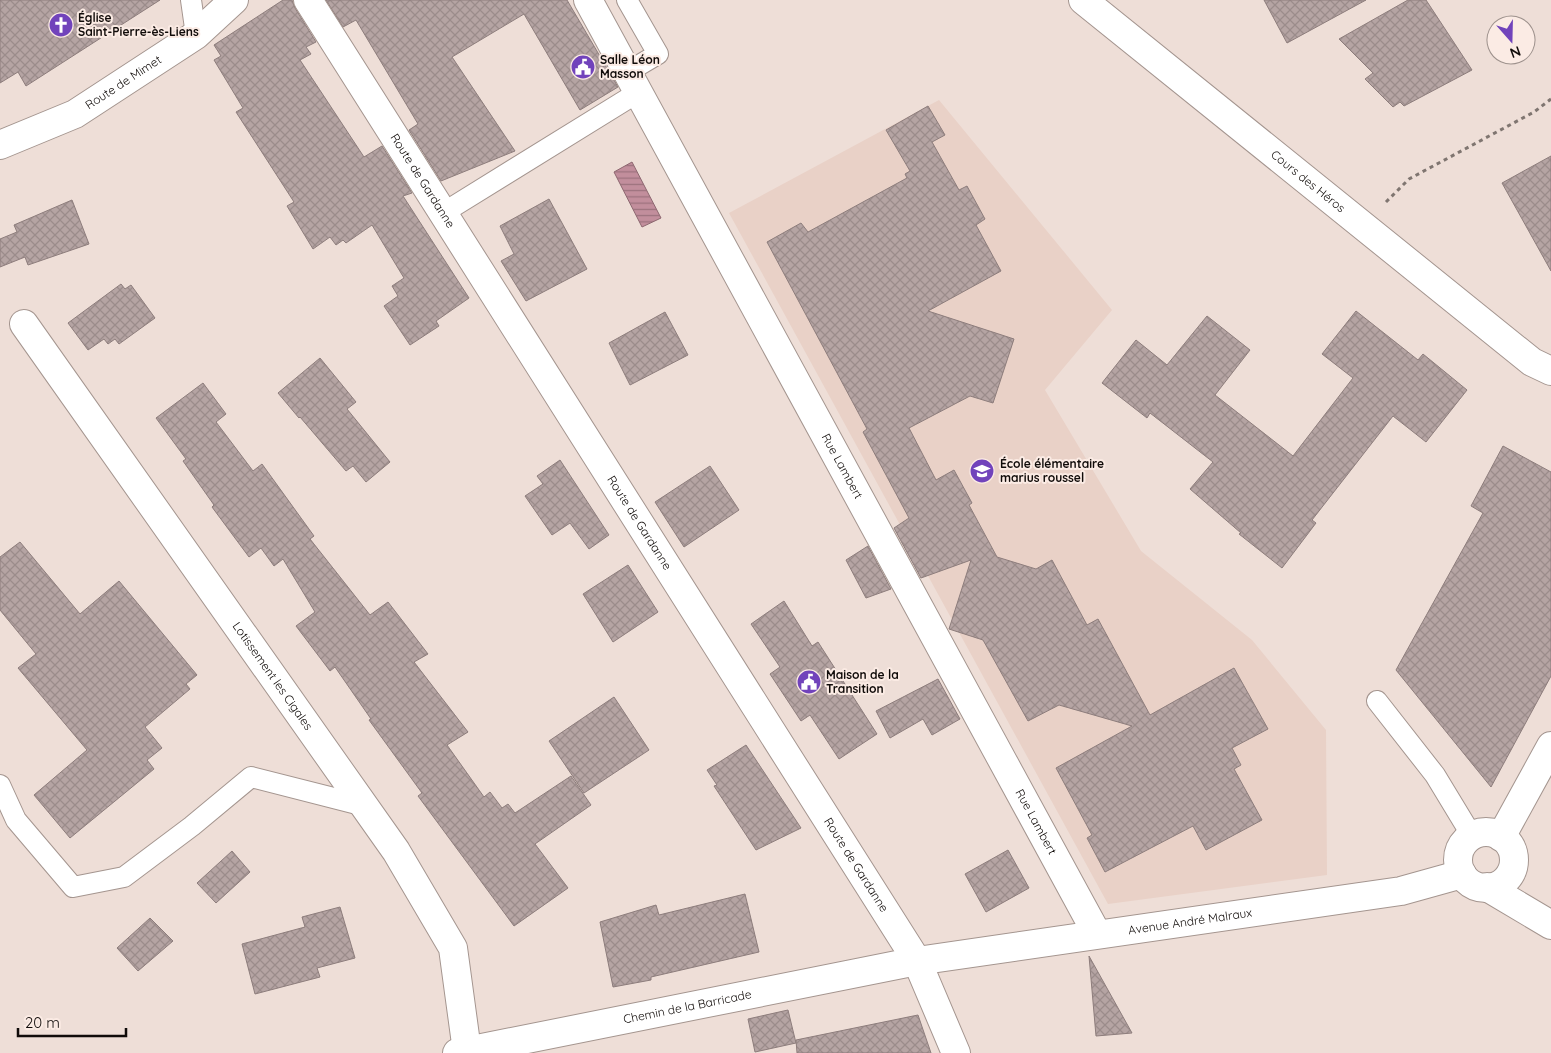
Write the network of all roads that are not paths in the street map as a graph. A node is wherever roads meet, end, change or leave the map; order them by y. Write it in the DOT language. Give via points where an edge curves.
graph roads {
  1 [pos="191,0"];
  2 [pos="234,0"];
  3 [pos="308,0"];
  4 [pos="588,0"];
  5 [pos="627,0"];
  6 [pos="1083,0"];
  7 [pos="196,35"];
  8 [pos="631,83"];
  9 [pos="0,145"];
  10 [pos="444,213"];
  11 [pos="24,324"];
  12 [pos="1542,366"];
  13 [pos="1377,701"];
  14 [pos="1551,746"];
  15 [pos="0,785"];
  16 [pos="365,806"];
  17 [pos="1472,836"];
  18 [pos="1501,837"];
  19 [pos="1462,874"];
  20 [pos="1488,887"];
  21 [pos="1551,925"];
  22 [pos="1096,934"];
  23 [pos="917,961"];
  24 [pos="462,1052"];
  25 [pos="956,1053"];
  1 -- 7 [label="lane"];
  2 -- 7 [label="main road, Route de Mimet"];
  3 -- 10 [label="main road, Route de Gardanne"];
  4 -- 8 [label="main road, Rue Lambert"];
  5 -- 8 [label="lane" via="658,54"];
  6 -- 12 [label="main road, Cours des Héros"];
  7 -- 9 [label="main road, Route de Mimet" via="75,114"];
  8 -- 10 [label="lane"];
  8 -- 22 [label="main road, Rue Lambert"];
  10 -- 23 [label="main road, Route de Gardanne"];
  11 -- 16 [label="main road, Lotissement les Cigales"];
  13 -- 17 [label="lane" via="1434,775"];
  14 -- 18 [label="main road"];
  15 -- 16 [label="lane" via="16,820 73,887 124,877 251,777"];
  16 -- 24 [label="main road, Lotissement les Cigales" via="396,851 453,948"];
  17 -- 18 [label="main road" via="1487,832"];
  17 -- 19 [label="main road" via="1460,849 1458,858"];
  18 -- 20 [label="main road" via="1512,850 1513,867 1503,881"];
  19 -- 20 [label="main road" via="1473,884"];
  19 -- 22 [label="main road, Avenue André Malraux" via="1401,891"];
  20 -- 21 [label="main road"];
  22 -- 23 [label="main road, Avenue André Malraux"];
  23 -- 24 [label="main road, Chemin de la Barricade"];
  23 -- 25 [label="main road, Route de Gardanne"];
}
